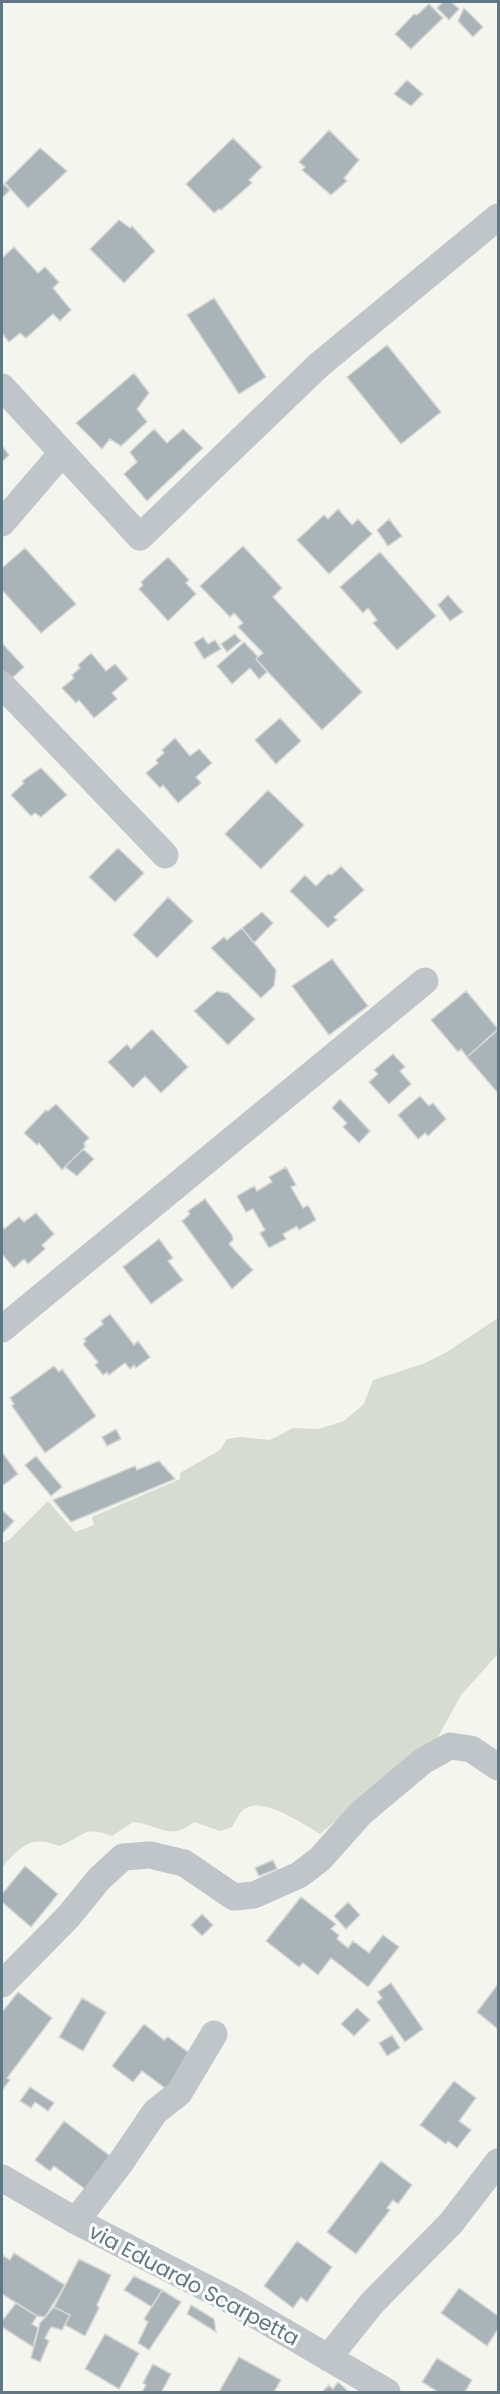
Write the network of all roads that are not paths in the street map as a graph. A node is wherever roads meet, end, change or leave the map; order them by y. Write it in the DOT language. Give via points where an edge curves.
graph roads {
  1 [pos="498,217"];
  2 [pos="2,387"];
  3 [pos="62,453"];
  4 [pos="2,523"];
  5 [pos="2,685"];
  6 [pos="165,855"];
  7 [pos="424,981"];
  8 [pos="2,1329"];
  9 [pos="498,1767"];
  10 [pos="2,1984"];
  11 [pos="214,2034"];
  12 [pos="498,2163"];
  13 [pos="2,2178"];
  14 [pos="76,2221"];
  15 [pos="328,2358"];
  16 [pos="387,2392"];
  1 -- 3 [label="street" via="319,365 140,537"];
  2 -- 3 [label="street"];
  3 -- 4 [label="street"];
  5 -- 6 [label="street"];
  7 -- 8 [label="street"];
  9 -- 10 [label="street" via="471,1749 450,1746 423,1761 360,1813 320,1859 300,1875 254,1895 234,1897 183,1863 150,1855 123,1857"];
  11 -- 14 [label="street" via="179,2093 154,2112"];
  12 -- 15 [label="street" via="451,2223 372,2303"];
  13 -- 14 [label="street, via Eduardo Scarpetta"];
  14 -- 15 [label="street, via Eduardo Scarpetta" via="230,2300"];
  15 -- 16 [label="street, via Eduardo Scarpetta"];
}
